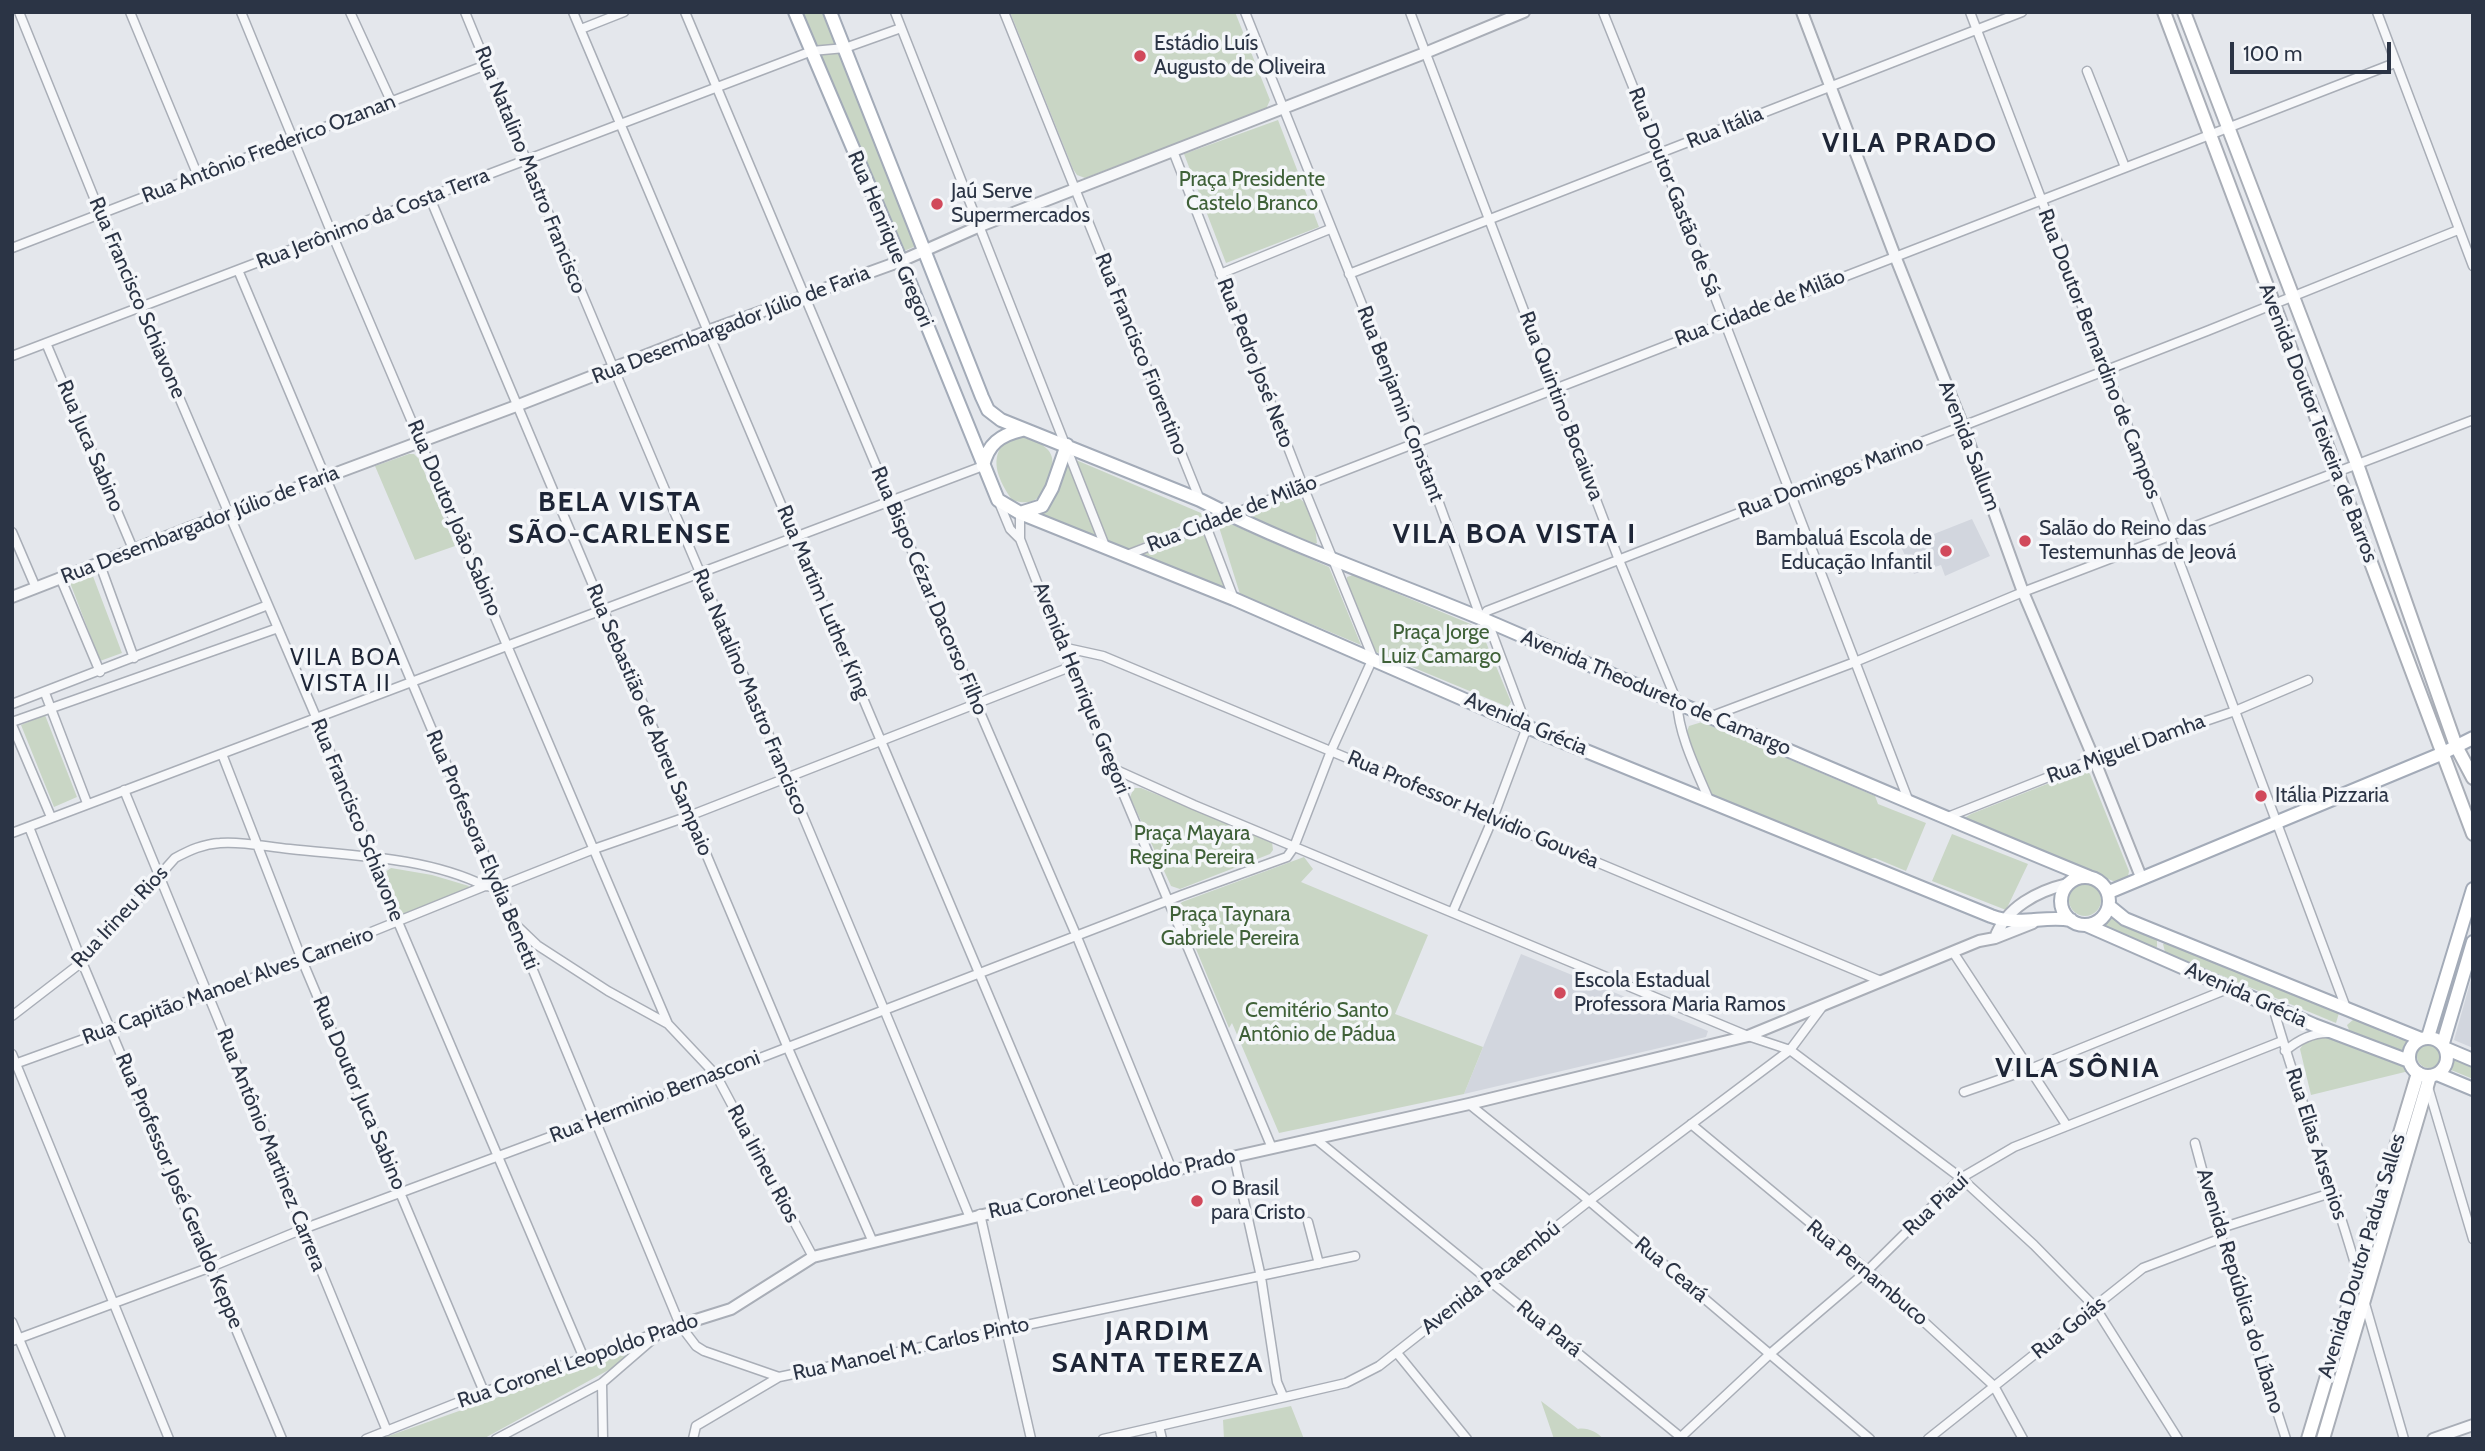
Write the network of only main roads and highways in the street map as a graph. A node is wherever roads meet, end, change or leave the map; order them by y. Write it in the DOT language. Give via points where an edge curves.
graph roads {
  1 [pos="795,12"];
  2 [pos="830,12"];
  3 [pos="2164,12"];
  4 [pos="2184,12"];
  5 [pos="1022,430"];
  6 [pos="1067,445"];
  7 [pos="983,466"];
  8 [pos="1020,513"];
  9 [pos="2473,738"];
  10 [pos="2456,746"];
  11 [pos="2441,754"];
  12 [pos="2473,778"];
  13 [pos="2473,834"];
  14 [pos="2090,877"];
  15 [pos="2473,889"];
  16 [pos="2109,899"];
  17 [pos="2071,920"];
  18 [pos="2035,922"];
  19 [pos="2086,925"];
  20 [pos="2163,934"];
  21 [pos="2473,943"];
  22 [pos="2154,955"];
  23 [pos="2324,1001"];
  24 [pos="2347,1011"];
  25 [pos="2314,1025"];
  26 [pos="2337,1034"];
  27 [pos="2424,1038"];
  28 [pos="2445,1046"];
  29 [pos="2473,1060"];
  30 [pos="2409,1061"];
  31 [pos="2428,1078"];
  32 [pos="2473,1088"];
  33 [pos="2308,1439"];
  34 [pos="2323,1439"];
  1 -- 7 [label="main road, Rua Henrique Gregori"];
  2 -- 5 [label="main road, Rua Henrique Gregori" via="988,410"];
  3 -- 11 [label="main road, Avenida Doutor Teixeira de Barros"];
  4 -- 10 [label="main road, Avenida Doutor Teixeira de Barros" via="2357,464"];
  5 -- 6 [label="main road"];
  5 -- 7 [label="main road" via="993,443"];
  6 -- 8 [label="main road" via="1042,506"];
  6 -- 14 [label="main road, Avenida Theodureto de Camargo"];
  7 -- 8 [label="main road" via="998,500"];
  8 -- 18 [label="main road, Avenida Grécia" via="2004,921"];
  9 -- 10 [label="main road"];
  10 -- 11 [label="main road"];
  10 -- 12 [label="main road, Avenida Doutor Teixeira de Barros"];
  11 -- 13 [label="main road, Avenida Doutor Teixeira de Barros"];
  11 -- 16 [label="main road" via="2141,877"];
  14 -- 16 [label="main road" via="2103,884"];
  14 -- 17 [label="main road" via="2074,879 2063,890 2061,902"];
  15 -- 27 [label="main road"];
  16 -- 19 [label="main road" via="2098,921"];
  16 -- 20 [label="main road, Avenida Grécia" via="2125,919"];
  17 -- 18 [label="main road, Rua Coronel Leopoldo Prado"];
  17 -- 19 [label="main road"];
  19 -- 22 [label="main road, Avenida Grécia"];
  20 -- 22 [label="main road"];
  20 -- 23 [label="main road, Avenida Grécia"];
  21 -- 28 [label="main road"];
  22 -- 25 [label="main road, Avenida Grécia"];
  23 -- 24 [label="main road, Avenida Grécia"];
  23 -- 25 [label="main road"];
  24 -- 26 [label="main road"];
  24 -- 27 [label="main road, Avenida Grécia"];
  25 -- 26 [label="main road, Avenida Grécia"];
  26 -- 30 [label="main road, Avenida Grécia"];
  27 -- 28 [label="main road"];
  27 -- 30 [label="main road" via="2409,1050"];
  28 -- 29 [label="main road"];
  28 -- 31 [label="main road" via="2446,1064"];
  30 -- 31 [label="main road"];
  31 -- 32 [label="main road"];
  31 -- 33 [label="main road, Avenida Doutor Padua Salles" via="2357,1270"];
  31 -- 34 [label="main road, Avenida Doutor Padua Salles"];
}
